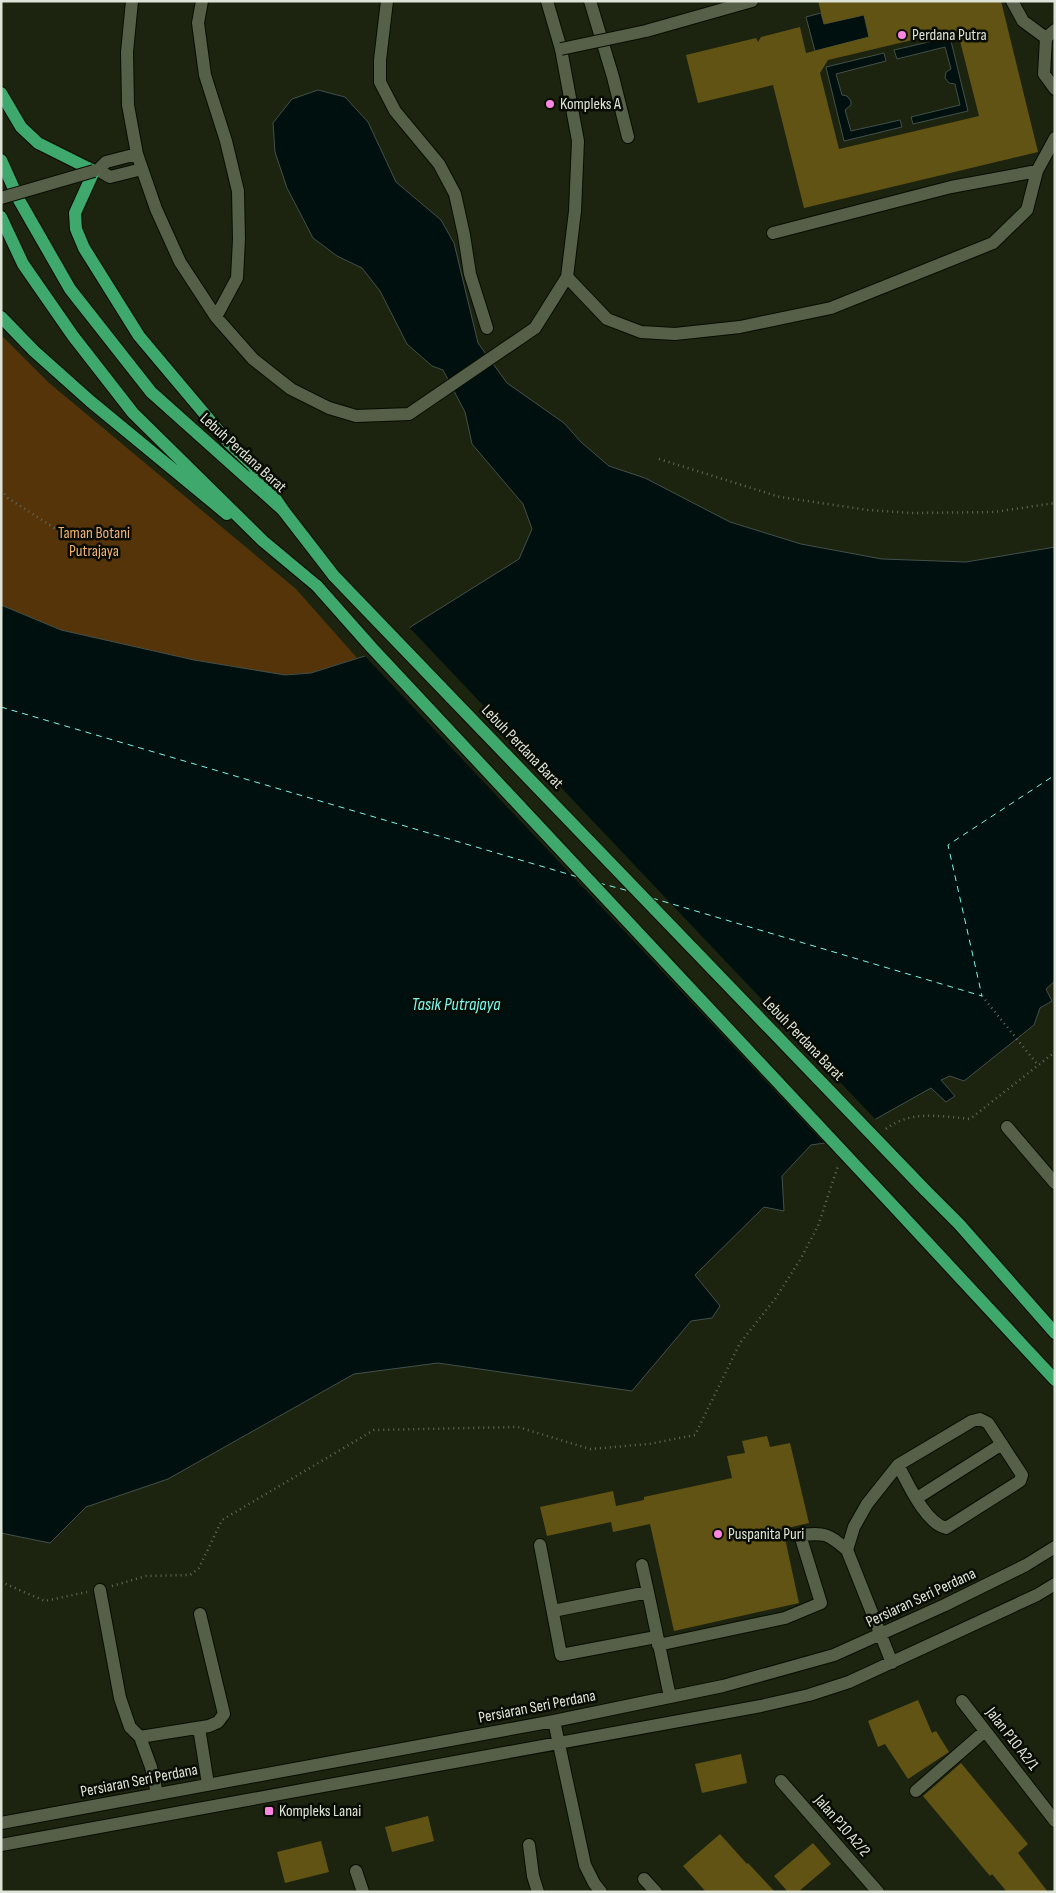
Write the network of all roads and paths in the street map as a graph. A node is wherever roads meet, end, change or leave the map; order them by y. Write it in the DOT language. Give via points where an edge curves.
graph roads {
  1 [pos="132,1"];
  2 [pos="202,1"];
  3 [pos="387,1"];
  4 [pos="547,1"];
  5 [pos="590,1"];
  6 [pos="752,1"];
  7 [pos="1012,1"];
  8 [pos="1050,34"];
  9 [pos="561,50"];
  10 [pos="1055,89"];
  11 [pos="1,93"];
  12 [pos="628,137"];
  13 [pos="1055,138"];
  14 [pos="137,154"];
  15 [pos="1,160"];
  16 [pos="142,169"];
  17 [pos="96,171"];
  18 [pos="1037,171"];
  19 [pos="1,198"];
  20 [pos="1,217"];
  21 [pos="773,233"];
  22 [pos="567,277"];
  23 [pos="1,317"];
  24 [pos="216,317"];
  25 [pos="487,328"];
  26 [pos="659,459"];
  27 [pos="1,490"];
  28 [pos="1055,503"];
  29 [pos="283,510"];
  30 [pos="89,533"];
  31 [pos="264,541"];
  32 [pos="982,996"];
  33 [pos="1055,1052"];
  34 [pos="1038,1065"];
  35 [pos="1007,1127"];
  36 [pos="879,1134"];
  37 [pos="844,1162"];
  38 [pos="1055,1184"];
  39 [pos="1055,1333"];
  40 [pos="1055,1380"];
  41 [pos="1002,1444"];
  42 [pos="898,1465"];
  43 [pos="917,1498"];
  44 [pos="540,1545"];
  45 [pos="1055,1547"];
  46 [pos="847,1550"];
  47 [pos="642,1565"];
  48 [pos="1,1582"];
  49 [pos="1055,1584"];
  50 [pos="100,1590"];
  51 [pos="648,1592"];
  52 [pos="553,1611"];
  53 [pos="200,1614"];
  54 [pos="881,1636"];
  55 [pos="657,1641"];
  56 [pos="892,1663"];
  57 [pos="670,1697"];
  58 [pos="962,1701"];
  59 [pos="554,1721"];
  60 [pos="199,1728"];
  61 [pos="985,1731"];
  62 [pos="140,1737"];
  63 [pos="558,1743"];
  64 [pos="782,1781"];
  65 [pos="208,1784"];
  66 [pos="916,1791"];
  67 [pos="157,1793"];
  68 [pos="1055,1821"];
  69 [pos="1,1823"];
  70 [pos="529,1844"];
  71 [pos="1,1845"];
  72 [pos="356,1871"];
  73 [pos="644,1879"];
  74 [pos="363,1892"];
  75 [pos="538,1892"];
  76 [pos="601,1892"];
  77 [pos="656,1892"];
  78 [pos="878,1892"];
  1 -- 14 [label="street" via="127,52 128,105"];
  2 -- 24 [label="street" via="198,24 205,75 238,191 237,278"];
  3 -- 25 [label="street" via="380,82 395,111 439,164 455,194 470,274"];
  4 -- 9 [label="street"];
  5 -- 12 [label="street"];
  6 -- 9 [label="street, bridge" via="646,31"];
  7 -- 8 [label="street" via="1023,21"];
  8 -- 10 [label="street" via="1044,74"];
  9 -- 22 [label="street" via="578,141 575,211"];
  11 -- 17 [label="main road" via="21,127 38,143"];
  13 -- 18 [label="street"];
  14 -- 16 [label="street"];
  14 -- 17 [label="street" via="106,162"];
  15 -- 29 [label="main road, Lebuh Perdana Barat" via="19,200 70,289 151,392"];
  16 -- 17 [label="street" via="110,177"];
  16 -- 24 [label="street" via="180,262"];
  17 -- 19 [label="street, bridge"];
  17 -- 29 [label="main road" via="75,213 76,229 84,248 140,336 229,443 253,466"];
  18 -- 21 [label="street" via="951,187"];
  18 -- 22 [label="street" via="1027,210 993,243 831,308 740,327 675,334 641,332 607,319"];
  20 -- 31 [label="main road" via="24,264 73,336 133,413"];
  22 -- 24 [label="street" via="535,328 409,414 356,416 329,408 292,389 253,359"];
  23 -- 31 [label="main road" via="34,351 212,504"];
  26 -- 28 [label="path" via="780,497 868,510 986,512"];
  27 -- 30 [label="path" via="59,531"];
  29 -- 39 [label="main road, Lebuh Perdana Barat, bridge" via="334,576 959,1224"];
  31 -- 40 [label="main road, bridge" via="317,586"];
  32 -- 34 [label="path"];
  33 -- 34 [label="path"];
  34 -- 36 [label="path" via="970,1119 922,1114 893,1123"];
  35 -- 38 [label="street"];
  37 -- 50 [label="path" via="836,1168 818,1226 800,1260 740,1343 694,1435 648,1444 590,1449 518,1427 374,1430 222,1520 199,1568 190,1575 146,1576"];
  41 -- 42 [label="street" via="988,1423 980,1419"];
  41 -- 43 [label="street"];
  41 -- 43 [label="street" via="1022,1475 1020,1481 946,1528 931,1520"];
  42 -- 43 [label="street"];
  42 -- 46 [label="street" via="867,1504 854,1527"];
  44 -- 52 [label="street"];
  45 -- 54 [label="street, Persiaran Seri Perdana" via="1026,1565"];
  46 -- 54 [label="street"];
  46 -- 55 [label="street" via="821,1533 800,1535 821,1604 785,1618"];
  47 -- 51 [label="street"];
  48 -- 50 [label="path" via="45,1601"];
  49 -- 56 [label="street"];
  50 -- 62 [label="street" via="120,1698 130,1727"];
  51 -- 52 [label="street"];
  51 -- 55 [label="street"];
  52 -- 55 [label="street" via="562,1656"];
  53 -- 60 [label="street" via="224,1714 218,1722"];
  54 -- 56 [label="street"];
  54 -- 57 [label="street, Persiaran Seri Perdana" via="834,1656"];
  55 -- 57 [label="street"];
  56 -- 63 [label="street" via="850,1682 809,1695"];
  57 -- 59 [label="street, Persiaran Seri Perdana"];
  58 -- 61 [label="street, Jalan P10 A2/1"];
  59 -- 63 [label="street"];
  59 -- 65 [label="street, Persiaran Seri Perdana"];
  60 -- 62 [label="street"];
  60 -- 65 [label="street"];
  61 -- 66 [label="street"];
  61 -- 68 [label="street, Jalan P10 A2/1"];
  62 -- 67 [label="street"];
  63 -- 71 [label="street"];
  63 -- 76 [label="street" via="585,1865"];
  64 -- 78 [label="street, Jalan P10 A2/2"];
  65 -- 67 [label="street, Persiaran Seri Perdana"];
  67 -- 69 [label="street, Persiaran Seri Perdana"];
  70 -- 75 [label="street"];
  72 -- 74 [label="street"];
  73 -- 77 [label="street"];
}
